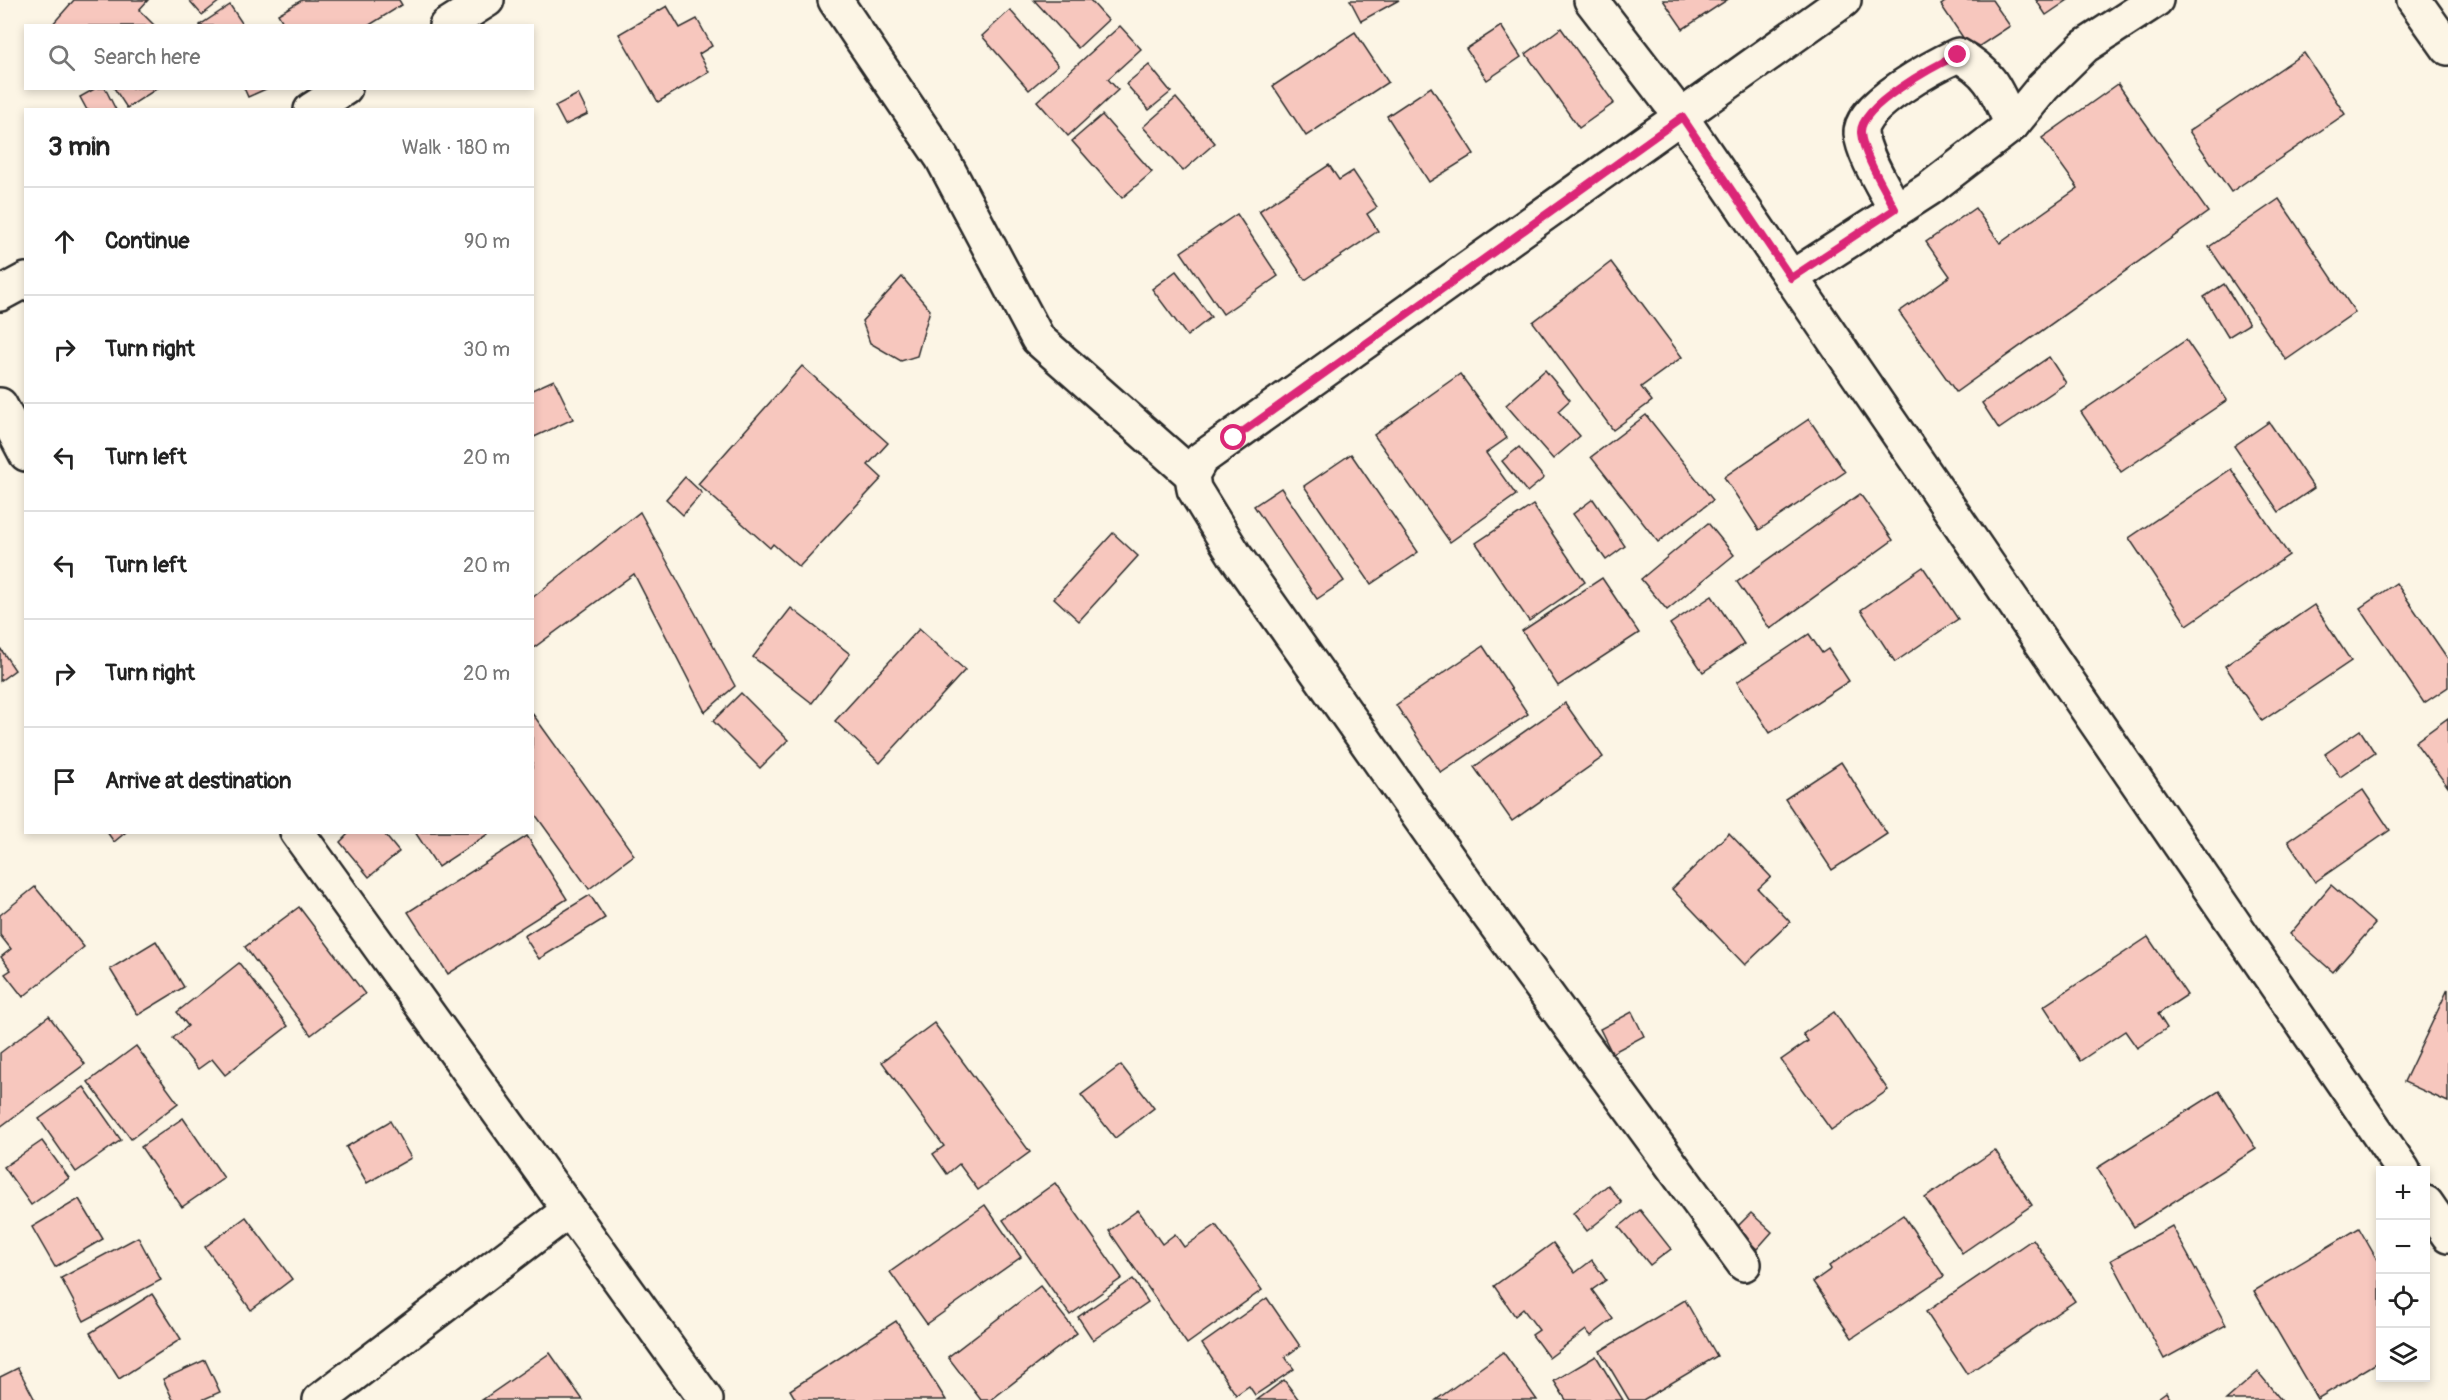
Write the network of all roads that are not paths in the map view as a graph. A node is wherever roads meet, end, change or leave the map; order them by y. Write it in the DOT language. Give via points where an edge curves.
graph roads {
  1 [pos="487,0"];
  2 [pos="835,0"];
  3 [pos="1591,0"];
  4 [pos="1844,0"];
  5 [pos="2156,0"];
  6 [pos="2414,0"];
  7 [pos="449,24"];
  8 [pos="2448,48"];
  9 [pos="342,90"];
  10 [pos="314,108"];
  11 [pos="1682,117"];
  12 [pos="2012,125"];
  13 [pos="1895,209"];
  14 [pos="1791,278"];
  15 [pos="24,281"];
  16 [pos="0,294"];
  17 [pos="0,405"];
  18 [pos="24,450"];
  19 [pos="1192,475"];
  20 [pos="298,834"];
  21 [pos="2400,1166"];
  22 [pos="2430,1209"];
  23 [pos="568,1211"];
  24 [pos="2448,1235"];
  25 [pos="1744,1264"];
  26 [pos="320,1400"];
  27 [pos="706,1400"];
  1 -- 7 [label="street"];
  2 -- 19 [label="street" via="942,158 1038,339"];
  3 -- 11 [label="street"];
  4 -- 11 [label="street"];
  5 -- 12 [label="street" via="2085,46 2043,87"];
  6 -- 8 [label="street"];
  9 -- 10 [label="street"];
  11 -- 14 [label="street"];
  11 -- 19 [label="street" via="1201,459"];
  12 -- 13 [label="street" via="1929,189"];
  12 -- 13 [label="street" via="1991,79 1975,63 1958,55 1887,98 1863,119 1861,133"];
  13 -- 14 [label="street"];
  14 -- 21 [label="street"];
  15 -- 16 [label="street"];
  17 -- 18 [label="street"];
  19 -- 25 [label="street" via="1194,489 1234,554 1479,902"];
  20 -- 23 [label="street"];
  22 -- 24 [label="street"];
  23 -- 26 [label="street"];
  23 -- 27 [label="street"];
}
